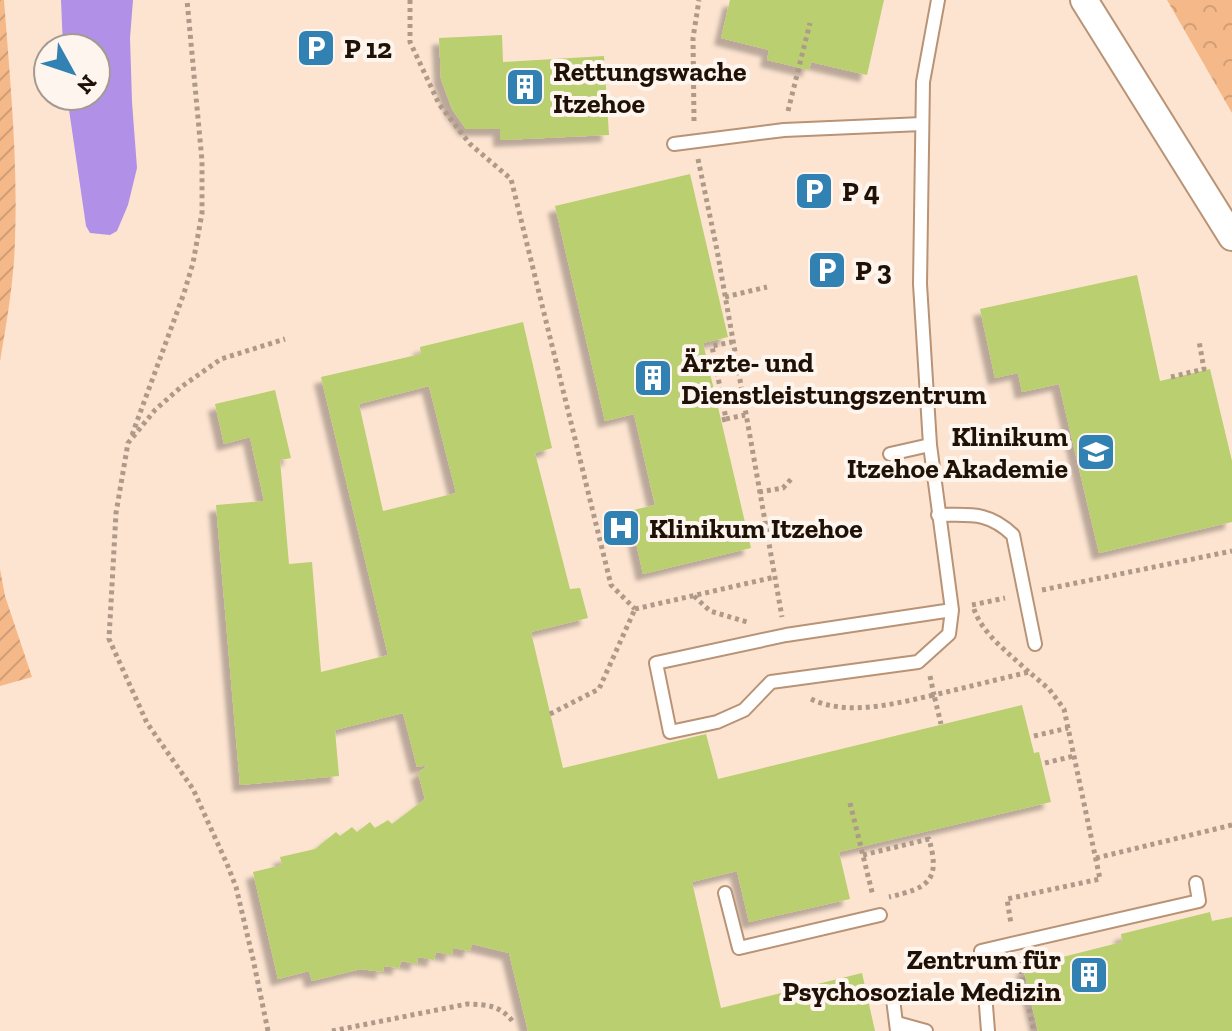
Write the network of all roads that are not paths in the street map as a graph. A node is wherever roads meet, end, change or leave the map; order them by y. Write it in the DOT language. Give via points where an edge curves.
graph roads {
  1 [pos="938,0"];
  2 [pos="1084,0"];
  3 [pos="922,124"];
  4 [pos="674,144"];
  5 [pos="1232,237"];
  6 [pos="930,445"];
  7 [pos="890,454"];
  8 [pos="938,515"];
  9 [pos="952,610"];
  10 [pos="1035,644"];
  11 [pos="1196,883"];
  12 [pos="725,893"];
  13 [pos="880,915"];
  14 [pos="981,951"];
  15 [pos="985,993"];
  16 [pos="893,999"];
  17 [pos="897,1027"];
  18 [pos="926,1031"];
  19 [pos="988,1031"];
  1 -- 3 [label="lane" via="923,82"];
  2 -- 5 [label="street"];
  3 -- 4 [label="lane" via="784,130"];
  3 -- 6 [label="lane" via="920,284"];
  6 -- 7 [label="lane"];
  6 -- 8 [label="lane"];
  8 -- 9 [label="lane"];
  8 -- 10 [label="lane" via="984,515 1013,535"];
  9 -- 9 [label="lane" via="949,634 918,662 771,682 744,710 670,732 656,663 786,635"];
  11 -- 14 [label="lane" via="1199,901"];
  12 -- 13 [label="lane" via="739,948"];
  15 -- 19 [label="lane"];
  16 -- 17 [label="lane"];
  17 -- 18 [label="lane"];
}
